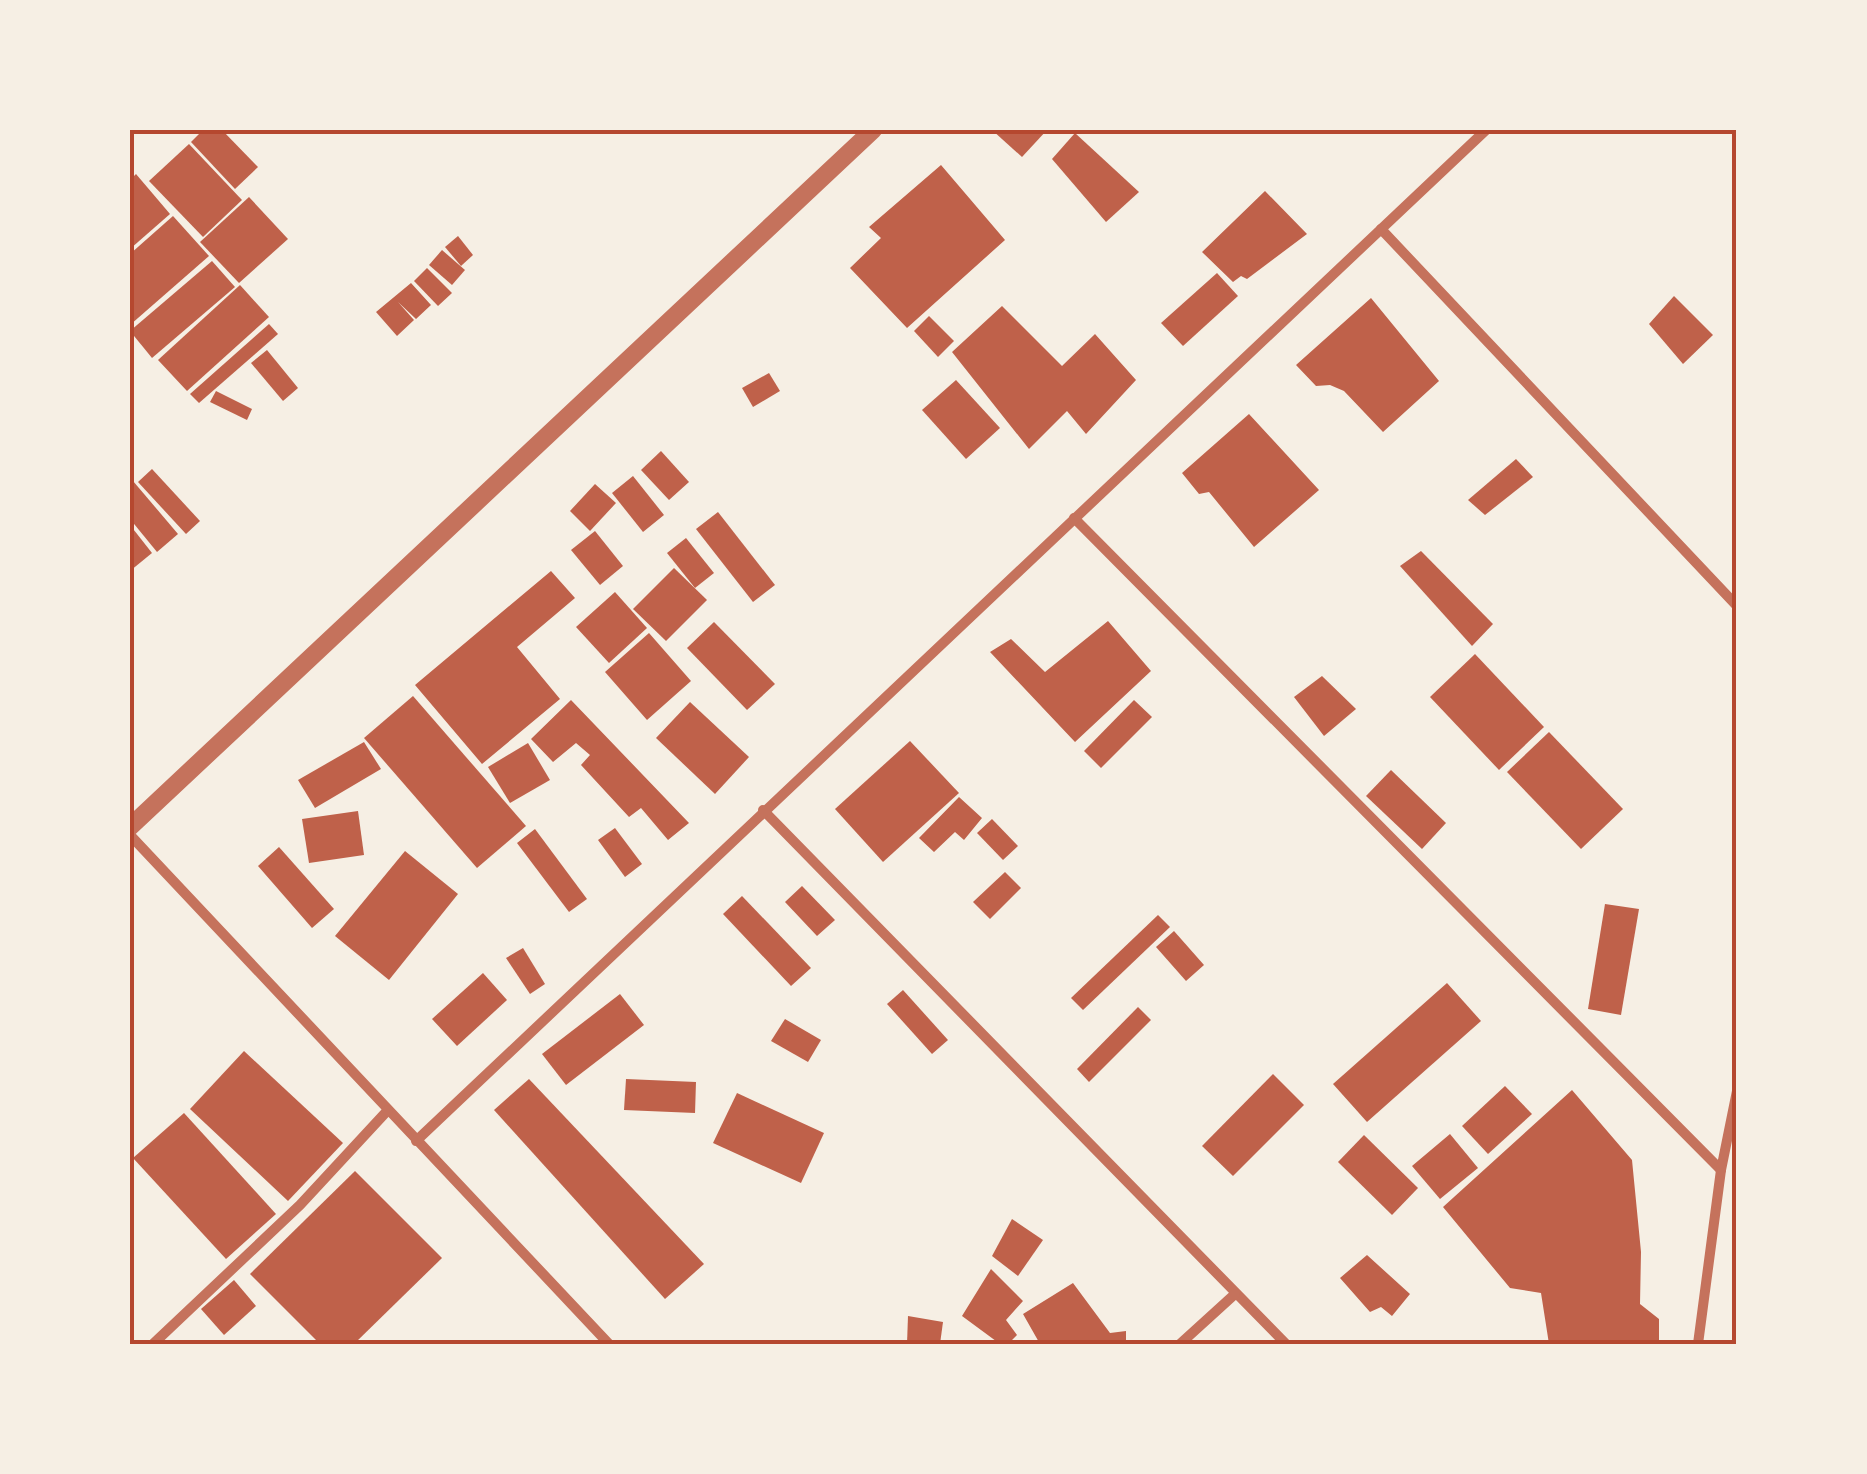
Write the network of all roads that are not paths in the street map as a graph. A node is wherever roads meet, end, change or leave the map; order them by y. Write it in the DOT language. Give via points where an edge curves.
graph roads {
  1 [pos="873,130"];
  2 [pos="1486,130"];
  3 [pos="1381,228"];
  4 [pos="1074,518"];
  5 [pos="1737,606"];
  6 [pos="763,810"];
  7 [pos="130,828"];
  8 [pos="130,835"];
  9 [pos="1737,1090"];
  10 [pos="388,1110"];
  11 [pos="416,1141"];
  12 [pos="1720,1170"];
  13 [pos="1236,1294"];
  14 [pos="153,1344"];
  15 [pos="610,1344"];
  16 [pos="1180,1344"];
  17 [pos="1286,1344"];
  18 [pos="1698,1344"];
  1 -- 7 [label="street"];
  2 -- 3 [label="street"];
  3 -- 4 [label="street"];
  3 -- 5 [label="street"];
  4 -- 6 [label="street"];
  4 -- 12 [label="street"];
  6 -- 11 [label="street"];
  6 -- 13 [label="street"];
  8 -- 10 [label="street"];
  9 -- 12 [label="street"];
  10 -- 11 [label="street"];
  10 -- 14 [label="street" via="300,1205"];
  11 -- 15 [label="street"];
  12 -- 18 [label="street"];
  13 -- 16 [label="street"];
  13 -- 17 [label="street"];
}
